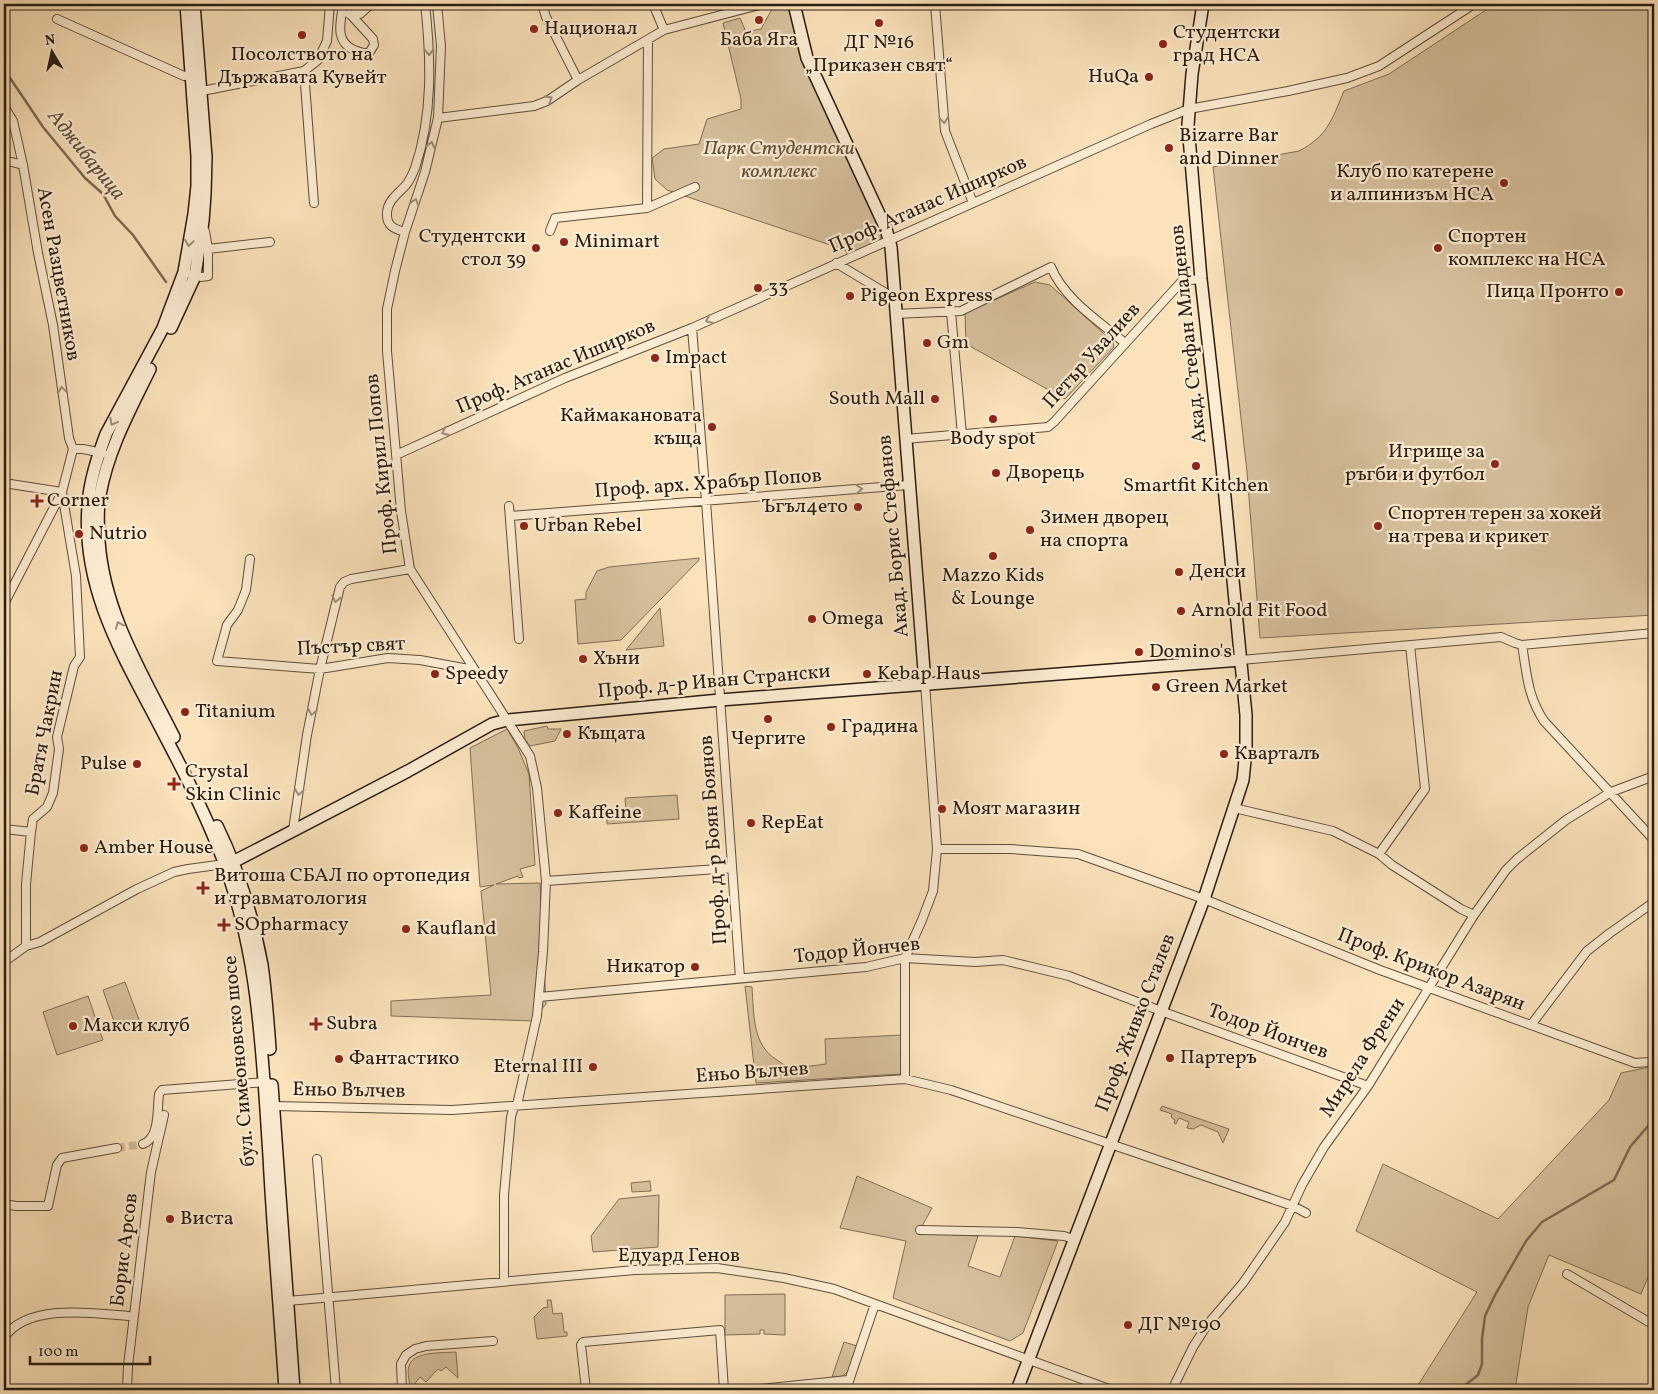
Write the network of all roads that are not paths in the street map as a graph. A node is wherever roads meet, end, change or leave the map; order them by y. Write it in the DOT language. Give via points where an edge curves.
graph roads {
  1 [pos="186,4"];
  2 [pos="194,4"];
  3 [pos="330,4"];
  4 [pos="343,4"];
  5 [pos="370,4"];
  6 [pos="425,4"];
  7 [pos="437,4"];
  8 [pos="542,4"];
  9 [pos="653,4"];
  10 [pos="763,4"];
  11 [pos="794,4"];
  12 [pos="935,4"];
  13 [pos="1203,4"];
  14 [pos="1474,4"];
  15 [pos="351,15"];
  16 [pos="58,19"];
  17 [pos="664,30"];
  18 [pos="648,40"];
  19 [pos="304,71"];
  20 [pos="196,76"];
  21 [pos="578,80"];
  22 [pos="197,92"];
  23 [pos="4,106"];
  24 [pos="1189,109"];
  25 [pos="438,118"];
  26 [pos="4,160"];
  27 [pos="23,165"];
  28 [pos="696,187"];
  29 [pos="314,203"];
  30 [pos="973,204"];
  31 [pos="647,208"];
  32 [pos="203,221"];
  33 [pos="550,231"];
  34 [pos="405,232"];
  35 [pos="889,240"];
  36 [pos="270,242"];
  37 [pos="208,249"];
  38 [pos="836,264"];
  39 [pos="190,274"];
  40 [pos="1201,279"];
  41 [pos="894,298"];
  42 [pos="951,312"];
  43 [pos="895,314"];
  44 [pos="692,328"];
  45 [pos="1125,342"];
  46 [pos="962,435"];
  47 [pos="905,439"];
  48 [pos="73,449"];
  49 [pos="105,454"];
  50 [pos="396,455"];
  51 [pos="4,483"];
  52 [pos="908,484"];
  53 [pos="62,492"];
  54 [pos="706,501"];
  55 [pos="508,506"];
  56 [pos="510,516"];
  57 [pos="250,559"];
  58 [pos="410,569"];
  59 [pos="4,604"];
  60 [pos="1654,633"];
  61 [pos="519,639"];
  62 [pos="1522,645"];
  63 [pos="1410,646"];
  64 [pos="1241,660"];
  65 [pos="320,670"];
  66 [pos="474,670"];
  67 [pos="925,683"];
  68 [pos="720,700"];
  69 [pos="507,720"];
  70 [pos="1654,776"];
  71 [pos="1611,792"];
  72 [pos="1234,808"];
  73 [pos="4,829"];
  74 [pos="293,830"];
  75 [pos="31,832"];
  76 [pos="1654,840"];
  77 [pos="937,849"];
  78 [pos="1379,854"];
  79 [pos="229,863"];
  80 [pos="732,868"];
  81 [pos="546,881"];
  82 [pos="1204,899"];
  83 [pos="1654,902"];
  84 [pos="1474,915"];
  85 [pos="33,945"];
  86 [pos="905,958"];
  87 [pos="4,962"];
  88 [pos="740,978"];
  89 [pos="1428,987"];
  90 [pos="539,997"];
  91 [pos="1161,1011"];
  92 [pos="1531,1025"];
  93 [pos="1650,1062"];
  94 [pos="905,1079"];
  95 [pos="268,1082"];
  96 [pos="1368,1086"];
  97 [pos="274,1106"];
  98 [pos="515,1106"];
  99 [pos="164,1115"];
  100 [pos="1111,1143"];
  101 [pos="143,1144"];
  102 [pos="118,1148"];
  103 [pos="316,1159"];
  104 [pos="4,1204"];
  105 [pos="1293,1206"];
  106 [pos="1306,1213"];
  107 [pos="920,1230"];
  108 [pos="1074,1239"];
  109 [pos="1567,1274"];
  110 [pos="504,1281"];
  111 [pos="327,1297"];
  112 [pos="288,1301"];
  113 [pos="875,1304"];
  114 [pos="128,1316"];
  115 [pos="1654,1325"];
  116 [pos="4,1338"];
  117 [pos="493,1341"];
  118 [pos="1028,1360"];
  119 [pos="848,1380"];
  120 [pos="127,1390"];
  121 [pos="285,1390"];
  122 [pos="294,1390"];
  123 [pos="336,1390"];
  124 [pos="402,1390"];
  125 [pos="586,1390"];
  126 [pos="724,1390"];
  127 [pos="750,1390"];
  128 [pos="846,1390"];
  129 [pos="1017,1390"];
  130 [pos="1112,1390"];
  131 [pos="1172,1390"];
  1 -- 20 [label="street, бул. Симеоновско шосе"];
  2 -- 20 [label="street, бул. Симеоновско шосе"];
  3 -- 19 [label="street" via="327,41 318,60"];
  4 -- 15 [label="street"];
  4 -- 15 [label="street" via="340,36 346,46 363,54 369,53 373,40"];
  5 -- 15 [label="street" via="360,14"];
  6 -- 34 [label="street, one-way" via="430,52 423,137 408,183 391,201 386,215 394,229"];
  7 -- 25 [label="street, Проф. Кирил Попов" via="441,46"];
  8 -- 21 [label="street"];
  9 -- 17 [label="street"];
  10 -- 17 [label="street"];
  11 -- 35 [label="street, Акад. Борис Стефанов" via="807,58"];
  12 -- 30 [label="street, one-way" via="945,131"];
  13 -- 24 [label="street, Акад. Стефан Младенов"];
  14 -- 24 [label="street, Проф. Атанас Иширков" via="1379,66 1347,78"];
  16 -- 20 [label="street" via="184,76"];
  17 -- 18 [label="street"];
  18 -- 21 [label="street"];
  18 -- 31 [label="street"];
  19 -- 22 [label="street"];
  19 -- 29 [label="street"];
  20 -- 22 [label="street, бул. Симеоновско шосе"];
  25 -- 21 [label="street, one-way" via="534,106"];
  22 -- 32 [label="street, бул. Симеоновско шосе" via="206,157"];
  22 -- 39 [label="street, бул. Симеоновско шосе, one-way" via="197,186"];
  23 -- 27 [label="street, Асен Разцветников" via="13,121"];
  24 -- 30 [label="street, Проф. Атанас Иширков"];
  24 -- 40 [label="street, Акад. Стефан Младенов"];
  34 -- 25 [label="street, Проф. Кирил Попов, one-way" via="425,172"];
  26 -- 27 [label="street"];
  48 -- 27 [label="street, Асен Разцветников, one-way"];
  28 -- 31 [label="street"];
  30 -- 35 [label="street, Проф. Атанас Иширков"];
  31 -- 33 [label="street" via="555,218"];
  32 -- 37 [label="street, бул. Симеоновско шосе"];
  32 -- 39 [label="street, бул. Симеоновско шосе"];
  34 -- 50 [label="street, Проф. Кирил Попов" via="387,309 387,351"];
  35 -- 38 [label="street, Проф. Атанас Иширков"];
  35 -- 41 [label="street, Акад. Борис Стефанов"];
  36 -- 37 [label="street"];
  37 -- 39 [label="street, бул. Симеоновско шосе" via="208,276"];
  38 -- 41 [label="street"];
  38 -- 44 [label="street, Проф. Атанас Иширков, one-way"];
  39 -- 49 [label="street, бул. Симеоновско шосе" via="106,434"];
  40 -- 45 [label="street, Петър Увалиев" via="1182,281"];
  40 -- 64 [label="street, Акад. Стефан Младенов"];
  41 -- 43 [label="street, Акад. Борис Стефанов"];
  42 -- 43 [label="street"];
  42 -- 45 [label="street" via="960,311 1051,267 1055,277 1078,303"];
  42 -- 46 [label="street"];
  43 -- 47 [label="street, Акад. Борис Стефанов"];
  44 -- 50 [label="street, Проф. Атанас Иширков, one-way" via="565,378"];
  44 -- 54 [label="street, Проф. д-р Боян Боянов"];
  45 -- 46 [label="street, Петър Увалиев" via="1048,427"];
  46 -- 47 [label="street, Петър Увалиев"];
  47 -- 52 [label="street, Акад. Борис Стефанов"];
  48 -- 49 [label="street"];
  48 -- 53 [label="street, Асен Разцветников"];
  49 -- 79 [label="street, бул. Симеоновско шосе" via="89,494 87,523 93,576 101,606 115,640"];
  50 -- 58 [label="street, Проф. Кирил Попов"];
  51 -- 53 [label="street"];
  54 -- 52 [label="street, Проф. арх. Храбър Попов, one-way"];
  52 -- 67 [label="street, Акад. Борис Стефанов"];
  53 -- 59 [label="street"];
  53 -- 75 [label="street, Братя Чакрин" via="76,576 80,657 74,666 57,737 59,749 53,793 47,807 33,819"];
  54 -- 56 [label="street, Проф. арх. Храбър Попов"];
  54 -- 68 [label="street, Проф. д-р Боян Боянов"];
  55 -- 56 [label="street"];
  56 -- 61 [label="street"];
  57 -- 65 [label="street, Пъстър свят" via="246,590 238,610 226,625 217,661"];
  58 -- 65 [label="street, one-way" via="344,582 337,594"];
  58 -- 66 [label="street, Проф. Кирил Попов"];
  60 -- 62 [label="street"];
  62 -- 63 [label="street" via="1502,637"];
  62 -- 71 [label="street" via="1529,691 1538,713"];
  63 -- 64 [label="street"];
  63 -- 78 [label="street" via="1425,789"];
  64 -- 67 [label="street, Проф. д-р Иван Странски"];
  64 -- 72 [label="street, Проф. Живко Сталев" via="1246,750 1243,780"];
  65 -- 66 [label="street, Пъстър свят" via="388,658"];
  65 -- 74 [label="street, one-way"];
  66 -- 69 [label="street, Проф. Кирил Попов"];
  67 -- 68 [label="street, Проф. д-р Иван Странски"];
  67 -- 77 [label="street, Акад. Борис Стефанов"];
  68 -- 69 [label="street, Проф. д-р Иван Странски"];
  68 -- 80 [label="street, Проф. д-р Боян Боянов"];
  69 -- 74 [label="street, Проф. д-р Иван Странски" via="492,724"];
  69 -- 81 [label="street, Проф. Кирил Попов" via="530,756 537,788"];
  70 -- 71 [label="street, Мирела Френи"];
  71 -- 76 [label="street"];
  71 -- 84 [label="street, Мирела Френи" via="1566,820 1516,858"];
  72 -- 78 [label="street" via="1333,831"];
  72 -- 82 [label="street, Проф. Живко Сталев"];
  73 -- 75 [label="street"];
  74 -- 79 [label="street, Проф. д-р Иван Странски"];
  75 -- 85 [label="street, Братя Чакрин" via="26,884"];
  77 -- 82 [label="street, Проф. Крикор Азарян" via="1010,849 1078,854"];
  77 -- 86 [label="street, Акад. Борис Стефанов" via="933,891"];
  78 -- 84 [label="street"];
  79 -- 85 [label="street" via="174,872"];
  79 -- 95 [label="street, бул. Симеоновско шосе" via="252,965"];
  80 -- 81 [label="street"];
  80 -- 88 [label="street, Проф. д-р Боян Боянов"];
  81 -- 90 [label="street, Проф. Кирил Попов"];
  82 -- 89 [label="street, Проф. Крикор Азарян"];
  82 -- 91 [label="street, Проф. Живко Сталев"];
  83 -- 92 [label="street" via="1587,951"];
  84 -- 89 [label="street, Мирела Френи"];
  85 -- 87 [label="street"];
  86 -- 88 [label="street, Тодор Йончев" via="866,967"];
  86 -- 91 [label="street, Тодор Йончев" via="975,962 1003,960 1068,976"];
  86 -- 94 [label="street, Акад. Борис Стефанов"];
  88 -- 90 [label="street, Тодор Йончев"];
  89 -- 92 [label="street, Проф. Крикор Азарян"];
  89 -- 96 [label="street, Мирела Френи"];
  90 -- 98 [label="street, Проф. Кирил Попов" via="535,1028"];
  91 -- 96 [label="street, Тодор Йончев"];
  91 -- 100 [label="street, Проф. Живко Сталев"];
  92 -- 93 [label="street, Проф. Крикор Азарян" via="1635,1063"];
  94 -- 98 [label="street, Еньо Вълчев"];
  94 -- 100 [label="street, Еньо Вълчев" via="951,1090"];
  95 -- 97 [label="street, бул. Симеоновско шосе"];
  95 -- 101 [label="street" via="162,1090 155,1129 150,1140"];
  95 -- 121 [label="street, бул. Симеоновско шосе"];
  96 -- 105 [label="street, Мирела Френи" via="1324,1147"];
  97 -- 98 [label="street, Еньо Вълчев" via="452,1110"];
  97 -- 112 [label="street, бул. Симеоновско шосе"];
  98 -- 110 [label="street, Проф. Кирил Попов" via="511,1117 504,1195"];
  99 -- 120 [label="street, Борис Арсов" via="151,1172"];
  100 -- 105 [label="street, Еньо Вълчев"];
  100 -- 108 [label="street, Проф. Живко Сталев"];
  102 -- 104 [label="street" via="68,1156 58,1161 48,1206"];
  103 -- 111 [label="street"];
  105 -- 106 [label="street, Еньо Вълчев"];
  105 -- 131 [label="street, Мирела Френи" via="1243,1283 1207,1325"];
  107 -- 108 [label="street" via="1017,1232"];
  108 -- 118 [label="street, Проф. Живко Сталев"];
  109 -- 115 [label="street"];
  110 -- 111 [label="street, Едуард Генов"];
  110 -- 113 [label="street, Едуард Генов" via="635,1270 717,1268 834,1289"];
  111 -- 112 [label="street, Едуард Генов"];
  111 -- 123 [label="street"];
  112 -- 122 [label="street, бул. Симеоновско шосе"];
  113 -- 118 [label="street, Едуард Генов"];
  113 -- 119 [label="street"];
  114 -- 116 [label="street" via="82,1312 43,1315 23,1323"];
  117 -- 124 [label="street" via="415,1349 401,1364"];
  118 -- 129 [label="street, Проф. Живко Сталев"];
  118 -- 130 [label="street, Едуард Генов"];
  119 -- 127 [label="street"];
  119 -- 128 [label="street"];
  125 -- 126 [label="street" via="583,1342 720,1330"];
}
